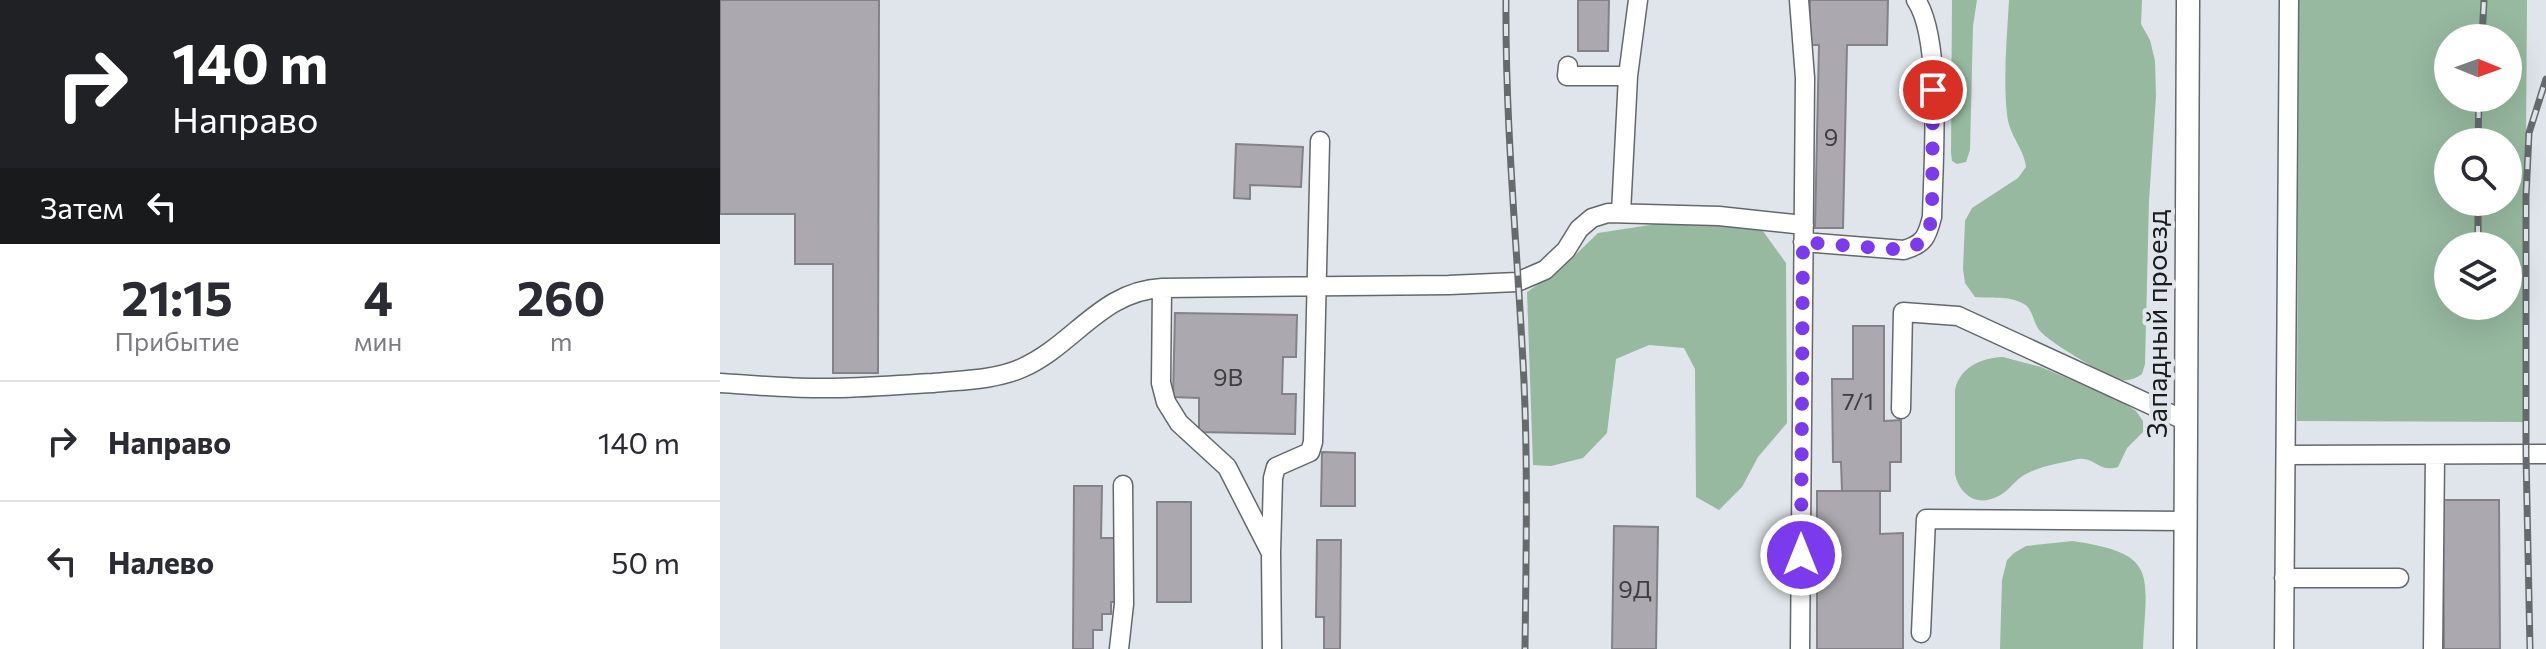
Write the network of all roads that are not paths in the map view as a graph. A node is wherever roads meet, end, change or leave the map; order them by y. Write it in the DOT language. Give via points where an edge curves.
graph roads {
  1 [pos="1638,0"];
  2 [pos="1799,0"];
  3 [pos="1916,0"];
  4 [pos="2188,0"];
  5 [pos="2289,0"];
  6 [pos="1568,66"];
  7 [pos="1628,76"];
  8 [pos="1320,141"];
  9 [pos="1621,213"];
  10 [pos="1804,234"];
  11 [pos="1318,285"];
  12 [pos="1162,288"];
  13 [pos="720,383"];
  14 [pos="1901,409"];
  15 [pos="2186,421"];
  16 [pos="2546,454"];
  17 [pos="2286,455"];
  18 [pos="2435,455"];
  19 [pos="1123,485"];
  20 [pos="2185,521"];
  21 [pos="1271,553"];
  22 [pos="2284,578"];
  23 [pos="2399,578"];
  24 [pos="1921,633"];
  25 [pos="1119,649"];
  26 [pos="1272,649"];
  27 [pos="1800,649"];
  28 [pos="2185,649"];
  29 [pos="2284,649"];
  30 [pos="2433,649"];
  1 -- 7 [label="lane"];
  2 -- 10 [label="lane" via="1805,78"];
  3 -- 10 [label="lane" via="1926,21 1933,70 1928,234 1918,246 1904,250"];
  4 -- 15 [label="main road, Западный проезд"];
  5 -- 17 [label="lane"];
  6 -- 7 [label="lane" via="1567,76"];
  7 -- 9 [label="lane"];
  8 -- 11 [label="lane"];
  9 -- 10 [label="lane" via="1719,216"];
  9 -- 11 [label="lane" via="1592,218 1545,270 1517,282"];
  10 -- 27 [label="lane"];
  11 -- 12 [label="lane"];
  11 -- 21 [label="lane" via="1313,442 1310,452 1276,467"];
  12 -- 13 [label="lane" via="1137,291 1109,305 1043,356 998,375 819,388"];
  12 -- 21 [label="lane" via="1161,383 1166,402 1185,430 1227,467"];
  14 -- 15 [label="lane" via="1903,312 1958,316"];
  15 -- 20 [label="main road, Западный проезд"];
  16 -- 18 [label="lane"];
  17 -- 18 [label="lane"];
  17 -- 22 [label="lane"];
  18 -- 30 [label="lane"];
  19 -- 25 [label="lane"];
  20 -- 24 [label="lane" via="1926,519"];
  20 -- 28 [label="main road, Западный проезд"];
  21 -- 26 [label="lane"];
  22 -- 23 [label="lane"];
  22 -- 29 [label="lane"];
}
